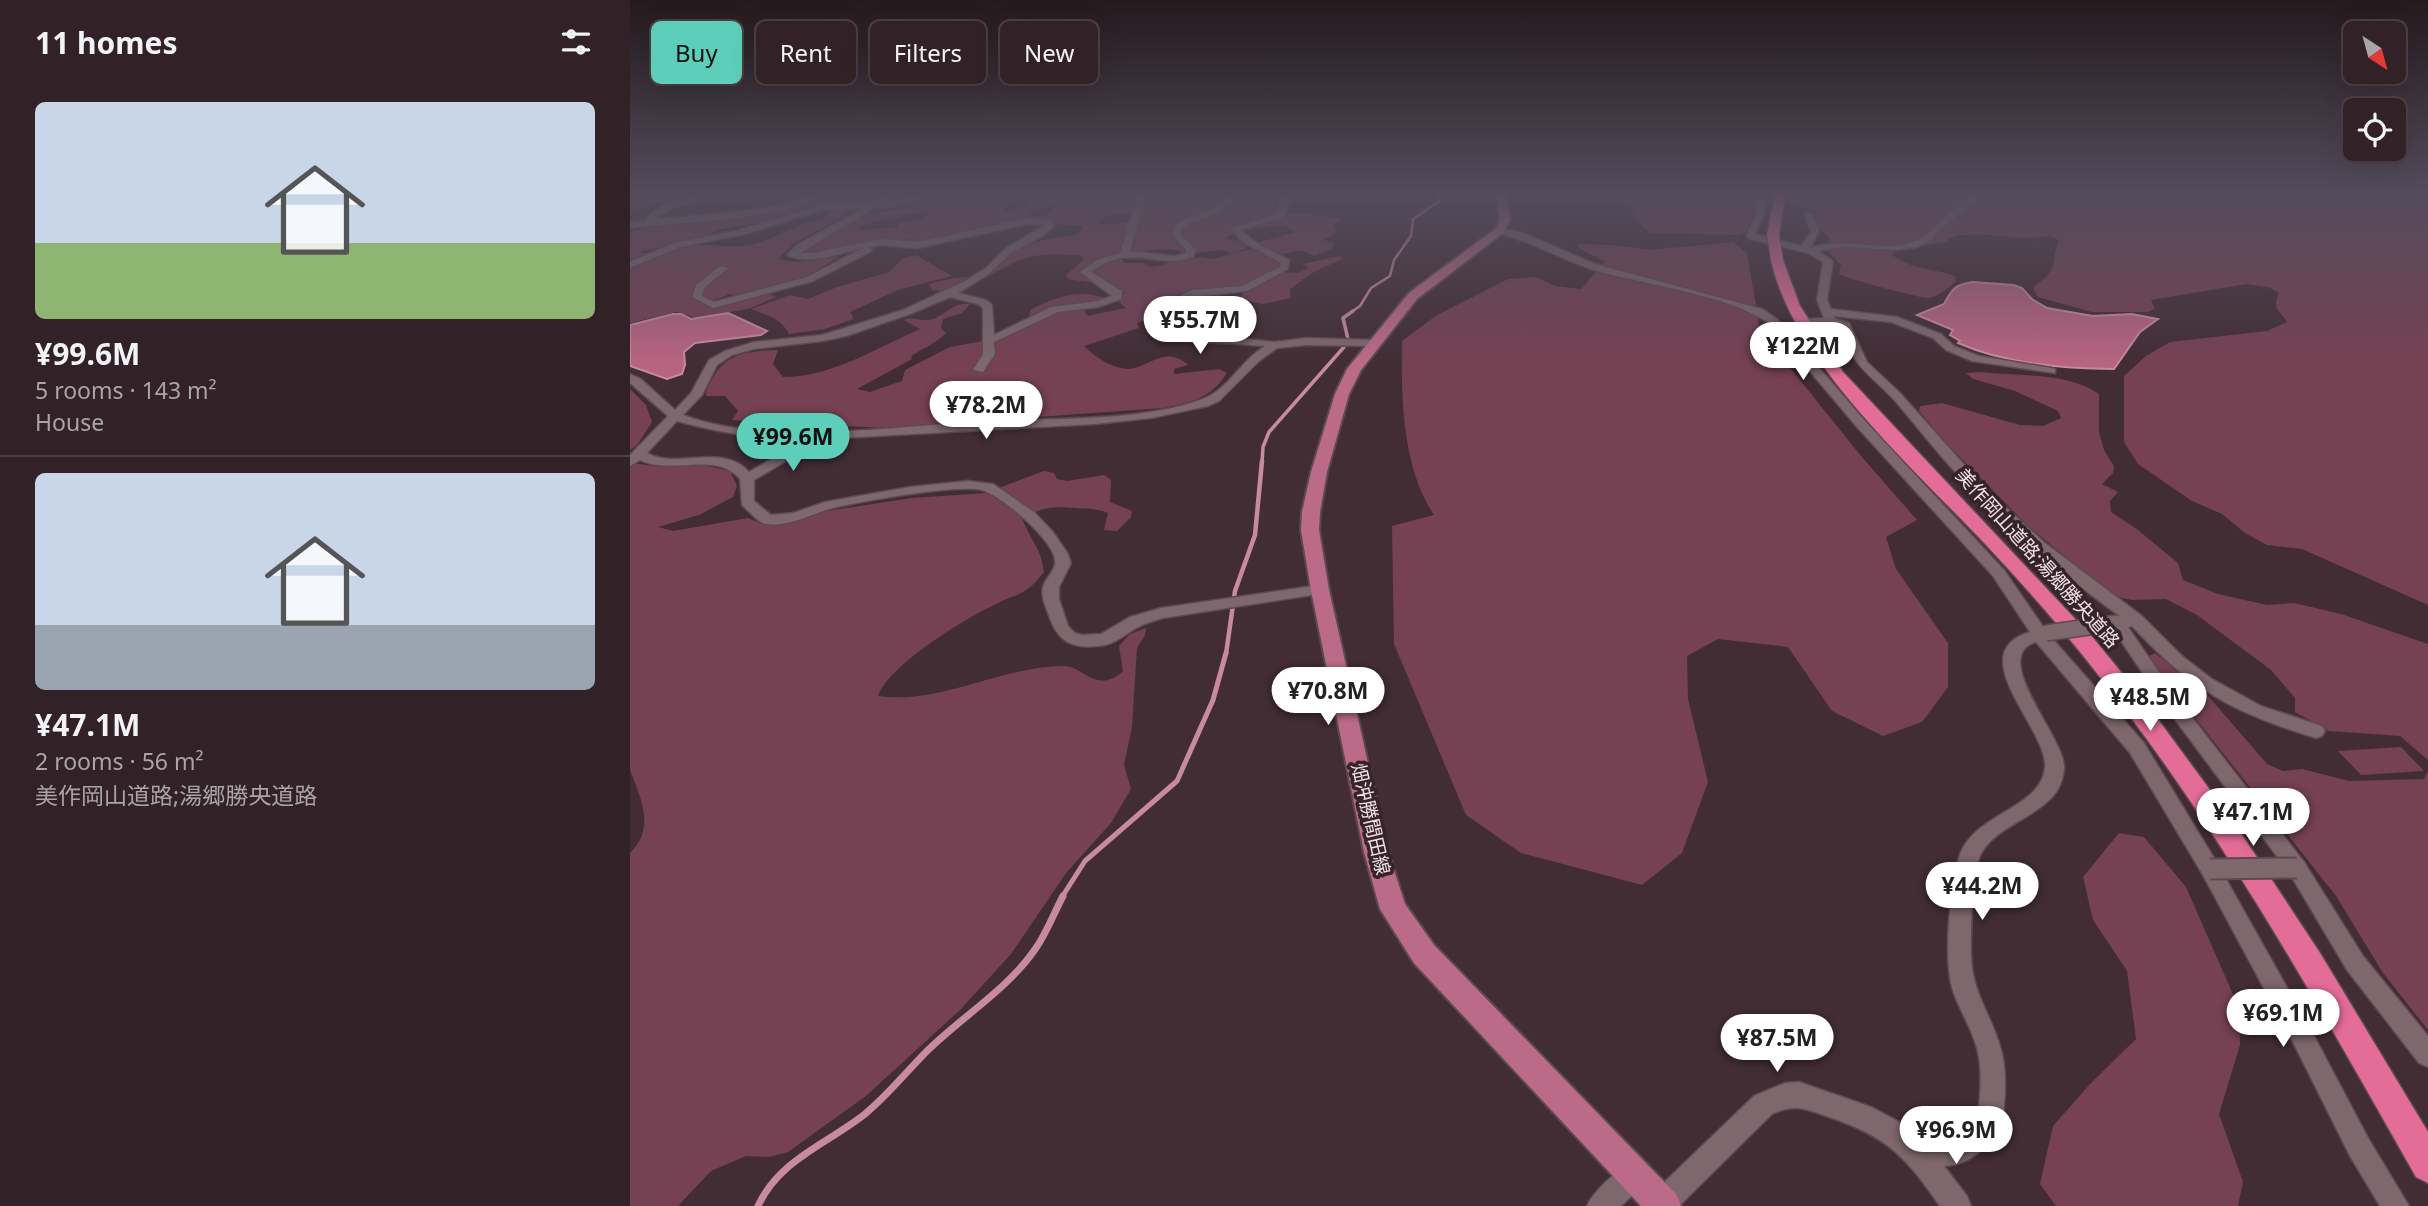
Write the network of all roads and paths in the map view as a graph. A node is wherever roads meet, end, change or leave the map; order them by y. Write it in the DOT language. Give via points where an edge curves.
graph roads {
  1 [pos="665,250"];
  2 [pos="795,250"];
  3 [pos="843,250"];
  4 [pos="864,250"];
  5 [pos="1009,250"];
  6 [pos="1125,250"];
  7 [pos="1191,250"];
  8 [pos="1262,250"];
  9 [pos="1473,250"];
  10 [pos="1555,250"];
  11 [pos="1776,250"];
  12 [pos="1807,250"];
  13 [pos="1124,255"];
  14 [pos="630,265"];
  15 [pos="723,268"];
  16 [pos="947,293"];
  17 [pos="1829,316"];
  18 [pos="1773,321"];
  19 [pos="1790,321"];
  20 [pos="1807,321"];
  21 [pos="989,340"];
  22 [pos="1355,343"];
  23 [pos="1274,345"];
  24 [pos="979,370"];
  25 [pos="2050,370"];
  26 [pos="630,377"];
  27 [pos="674,415"];
  28 [pos="821,435"];
  29 [pos="634,458"];
  30 [pos="747,478"];
  31 [pos="1320,590"];
  32 [pos="2126,622"];
  33 [pos="2042,634"];
  34 [pos="2316,731"];
  35 [pos="2297,868"];
  36 [pos="2210,869"];
  37 [pos="2428,1055"];
  38 [pos="1917,1155"];
  39 [pos="2428,1165"];
  40 [pos="1635,1175"];
  41 [pos="1663,1205"];
  42 [pos="1601,1206"];
  43 [pos="1956,1206"];
  44 [pos="2395,1206"];
  1 -- 14 [label="street"];
  2 -- 3 [label="street" via="792,255 802,257"];
  4 -- 15 [label="street" via="801,282 718,305 697,297 699,287"];
  5 -- 16 [label="street" via="987,272"];
  6 -- 13 [label="street"];
  7 -- 13 [label="street" via="1190,255 1168,260 1152,254"];
  8 -- 23 [label="street" via="1286,262 1285,267 1244,289 1183,297 1191,318 1180,331 1187,338"];
  9 -- 22 [label="main road, 畑沖勝間田線"];
  10 -- 18 [label="street" via="1592,266 1758,311"];
  11 -- 39 [label="highway, 美作岡山道路;湯郷勝央道路, bridge" via="1792,305 1838,375 2085,642 2194,785 2280,911"];
  12 -- 17 [label="street" via="1828,261 1822,300"];
  13 -- 21 [label="street" via="1106,259 1085,272 1118,293 1112,301 1063,307"];
  16 -- 21 [label="street" via="988,307"];
  16 -- 27 [label="street" via="853,330 742,350 718,359 709,367 696,395"];
  17 -- 20 [label="street"];
  17 -- 25 [label="street" via="1893,319 1937,336 1976,359"];
  17 -- 32 [label="street" via="1844,325 1860,359 1982,493"];
  18 -- 19 [label="street"];
  18 -- 33 [label="street" via="1999,573"];
  21 -- 24 [label="street" via="989,354"];
  22 -- 23 [label="street"];
  22 -- 31 [label="main road, 畑沖勝間田線" via="1354,369 1319,472 1310,530"];
  23 -- 28 [label="street" via="1214,399 1177,409 876,435"];
  26 -- 27 [label="street"];
  27 -- 28 [label="street" via="733,429"];
  27 -- 29 [label="street"];
  28 -- 30 [label="street"];
  29 -- 30 [label="street" via="716,461 735,467"];
  30 -- 31 [label="street" via="747,502 768,520 910,491 988,487 1029,515 1061,554 1063,563 1051,587 1051,599 1061,628 1082,641 1105,639 1161,613"];
  31 -- 40 [label="main road, 畑沖勝間田線" via="1376,852 1393,909 1424,954"];
  32 -- 33 [label="street, bridge"];
  32 -- 34 [label="street" via="2226,695 2254,711"];
  32 -- 35 [label="street" via="2168,698"];
  33 -- 36 [label="street" via="2137,748"];
  33 -- 38 [label="street" via="2020,642 2013,652 2012,667 2017,688 2054,752 2055,768 2038,799 1984,835 1970,851 1961,915 1961,976 1990,1052 1990,1127 1959,1152"];
  35 -- 36 [label="street, bridge"];
  35 -- 37 [label="street" via="2355,963"];
  36 -- 44 [label="street"];
  38 -- 41 [label="street" via="1883,1127 1799,1094 1786,1095 1749,1116"];
  38 -- 43 [label="street"];
  40 -- 41 [label="main road, 畑沖勝間田線"];
  40 -- 42 [label="street"];
}
